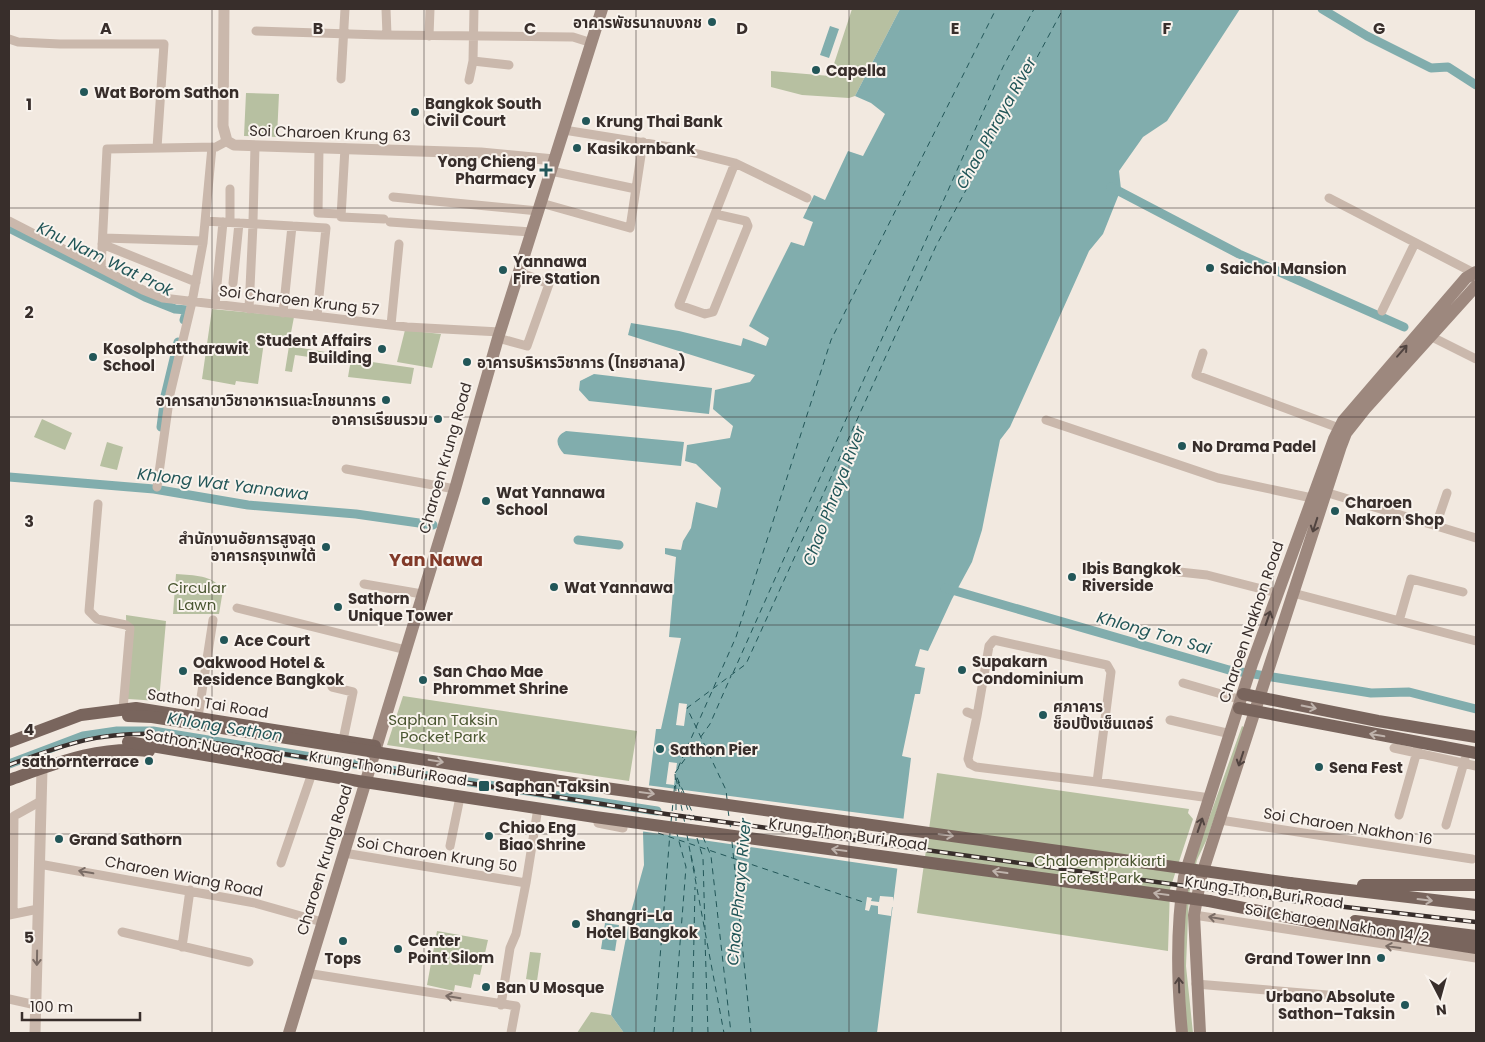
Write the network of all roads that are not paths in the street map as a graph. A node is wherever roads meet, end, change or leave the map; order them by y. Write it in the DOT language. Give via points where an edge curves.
graph roads {
  1 [pos="224,9"];
  2 [pos="345,9"];
  3 [pos="386,9"];
  4 [pos="430,9"];
  5 [pos="474,9"];
  6 [pos="602,9"];
  7 [pos="256,31"];
  8 [pos="343,34"];
  9 [pos="387,35"];
  10 [pos="429,36"];
  11 [pos="473,36"];
  12 [pos="9,39"];
  13 [pos="592,43"];
  14 [pos="473,61"];
  15 [pos="509,65"];
  16 [pos="341,79"];
  17 [pos="469,80"];
  18 [pos="564,130"];
  19 [pos="226,141"];
  20 [pos="643,142"];
  21 [pos="256,146"];
  22 [pos="212,147"];
  23 [pos="157,148"];
  24 [pos="319,148"];
  25 [pos="345,148"];
  26 [pos="735,163"];
  27 [pos="553,166"];
  28 [pos="230,189"];
  29 [pos="636,189"];
  30 [pos="393,197"];
  31 [pos="807,198"];
  32 [pos="1329,198"];
  33 [pos="540,207"];
  34 [pos="340,214"];
  35 [pos="715,214"];
  36 [pos="9,221"];
  37 [pos="205,221"];
  38 [pos="230,222"];
  39 [pos="253,222"];
  40 [pos="292,226"];
  41 [pos="531,232"];
  42 [pos="102,241"];
  43 [pos="203,241"];
  44 [pos="1415,243"];
  45 [pos="399,244"];
  46 [pos="101,268"];
  47 [pos="519,272"];
  48 [pos="1476,277"];
  49 [pos="196,282"];
  50 [pos="233,283"];
  51 [pos="192,302"];
  52 [pos="215,305"];
  53 [pos="248,309"];
  54 [pos="1382,311"];
  55 [pos="283,312"];
  56 [pos="317,316"];
  57 [pos="391,325"];
  58 [pos="499,335"];
  59 [pos="1430,336"];
  60 [pos="1203,353"];
  61 [pos="1476,359"];
  62 [pos="1046,420"];
  63 [pos="1338,428"];
  64 [pos="346,469"];
  65 [pos="157,487"];
  66 [pos="455,490"];
  67 [pos="1325,492"];
  68 [pos="1447,493"];
  69 [pos="1312,498"];
  70 [pos="98,504"];
  71 [pos="1436,525"];
  72 [pos="1476,538"];
  73 [pos="1152,569"];
  74 [pos="364,584"];
  75 [pos="1463,592"];
  76 [pos="1277,593"];
  77 [pos="1293,593"];
  78 [pos="422,594"];
  79 [pos="237,608"];
  80 [pos="213,620"];
  81 [pos="1399,621"];
  82 [pos="1476,641"];
  83 [pos="406,650"];
  84 [pos="1183,683"];
  85 [pos="332,687"];
  86 [pos="1261,697"];
  87 [pos="1241,700"];
  88 [pos="126,712"];
  89 [pos="968,712"];
  90 [pos="1256,713"];
  91 [pos="977,716"];
  92 [pos="198,717"];
  93 [pos="1170,720"];
  94 [pos="1419,727"];
  95 [pos="1231,734"];
  96 [pos="1476,737"];
  97 [pos="343,740"];
  98 [pos="9,742"];
  99 [pos="128,742"];
  100 [pos="1417,746"];
  101 [pos="1394,748"];
  102 [pos="9,750"];
  103 [pos="374,751"];
  104 [pos="1469,756"];
  105 [pos="1476,766"];
  106 [pos="42,769"];
  107 [pos="310,779"];
  108 [pos="9,780"];
  109 [pos="1097,782"];
  110 [pos="363,788"];
  111 [pos="1210,798"];
  112 [pos="41,801"];
  113 [pos="459,802"];
  114 [pos="537,814"];
  115 [pos="1399,815"];
  116 [pos="1220,820"];
  117 [pos="1446,825"];
  118 [pos="623,828"];
  119 [pos="450,846"];
  120 [pos="344,853"];
  121 [pos="1472,859"];
  122 [pos="281,863"];
  123 [pos="39,864"];
  124 [pos="1290,882"];
  125 [pos="526,883"];
  126 [pos="1470,885"];
  127 [pos="190,890"];
  128 [pos="1209,901"];
  129 [pos="1476,905"];
  130 [pos="38,909"];
  131 [pos="11,914"];
  132 [pos="1194,915"];
  133 [pos="322,922"];
  134 [pos="122,932"];
  135 [pos="1476,936"];
  136 [pos="182,946"];
  137 [pos="1476,948"];
  138 [pos="1476,958"];
  139 [pos="249,962"];
  140 [pos="306,973"];
  141 [pos="1196,984"];
  142 [pos="1351,997"];
  143 [pos="9,999"];
  144 [pos="36,1004"];
  145 [pos="501,1005"];
  146 [pos="35,1033"];
  147 [pos="289,1033"];
  148 [pos="511,1033"];
  149 [pos="1182,1033"];
  150 [pos="1200,1033"];
  1 -- 19 [label="street" via="223,126"];
  2 -- 8 [label="street"];
  3 -- 9 [label="street"];
  4 -- 10 [label="street"];
  5 -- 11 [label="street"];
  6 -- 13 [label="main road, Charoen Krung Road"];
  7 -- 8 [label="street"];
  8 -- 9 [label="street"];
  8 -- 16 [label="street"];
  9 -- 10 [label="street"];
  10 -- 11 [label="street"];
  11 -- 13 [label="street" via="573,37"];
  11 -- 14 [label="street"];
  12 -- 23 [label="street" via="60,44 164,44"];
  13 -- 18 [label="main road, Charoen Krung Road"];
  14 -- 15 [label="street"];
  14 -- 17 [label="street"];
  18 -- 20 [label="street"];
  18 -- 27 [label="main road, Charoen Krung Road"];
  19 -- 21 [label="street, Soi Charoen Krung 63" via="234,145"];
  19 -- 22 [label="street, Soi Charoen Krung 63"];
  20 -- 26 [label="street"];
  20 -- 29 [label="street"];
  21 -- 24 [label="street, Soi Charoen Krung 63"];
  21 -- 39 [label="street"];
  22 -- 23 [label="street, Soi Charoen Krung 63"];
  22 -- 37 [label="street"];
  23 -- 42 [label="street, Soi Charoen Krung 63" via="106,150"];
  24 -- 25 [label="street, Soi Charoen Krung 63"];
  24 -- 34 [label="street" via="318,213"];
  25 -- 27 [label="street, Soi Charoen Krung 63" via="490,154"];
  25 -- 34 [label="street"];
  26 -- 31 [label="street"];
  26 -- 35 [label="street"];
  27 -- 29 [label="street"];
  27 -- 33 [label="main road, Charoen Krung Road"];
  28 -- 38 [label="street"];
  29 -- 33 [label="street" via="630,228"];
  30 -- 33 [label="street"];
  32 -- 44 [label="street"];
  33 -- 41 [label="main road, Charoen Krung Road"];
  34 -- 41 [label="street" via="340,218"];
  35 -- 35 [label="street" via="746,221 748,226 713,312 705,314 679,304"];
  36 -- 46 [label="street, Soi Charoen Krung 57"];
  37 -- 38 [label="street"];
  37 -- 43 [label="street"];
  38 -- 39 [label="street"];
  38 -- 50 [label="street"];
  38 -- 52 [label="street"];
  39 -- 40 [label="street"];
  39 -- 53 [label="street"];
  40 -- 55 [label="street"];
  40 -- 56 [label="street" via="326,228"];
  41 -- 47 [label="main road, Charoen Krung Road"];
  42 -- 43 [label="street"];
  42 -- 46 [label="street"];
  42 -- 49 [label="street"];
  43 -- 49 [label="street"];
  44 -- 48 [label="street"];
  44 -- 54 [label="street"];
  45 -- 57 [label="street"];
  46 -- 51 [label="street, Soi Charoen Krung 57" via="163,298"];
  47 -- 58 [label="main road, Charoen Krung Road"];
  47 -- 58 [label="street, Soi Charoen Krung 57" via="549,284 527,346"];
  48 -- 59 [label="main road, Charoen Nakhon Road"];
  63 -- 48 [label="main road, Charoen Nakhon Road, one-way" via="1466,278"];
  49 -- 51 [label="street"];
  51 -- 52 [label="street, Soi Charoen Krung 57"];
  51 -- 65 [label="street" via="170,394"];
  52 -- 53 [label="street, Soi Charoen Krung 57"];
  53 -- 55 [label="street, Soi Charoen Krung 57"];
  55 -- 56 [label="street, Soi Charoen Krung 57"];
  56 -- 57 [label="street, Soi Charoen Krung 57"];
  57 -- 58 [label="street, Soi Charoen Krung 57"];
  58 -- 66 [label="main road, Charoen Krung Road"];
  59 -- 61 [label="street"];
  59 -- 67 [label="main road, Charoen Nakhon Road" via="1346,433"];
  60 -- 63 [label="street" via="1196,375"];
  62 -- 69 [label="street" via="1218,478"];
  63 -- 69 [label="main road, Charoen Nakhon Road"];
  64 -- 66 [label="street"];
  66 -- 78 [label="main road, Charoen Krung Road"];
  67 -- 71 [label="street"];
  67 -- 77 [label="main road, Charoen Nakhon Road, one-way"];
  68 -- 71 [label="street"];
  69 -- 76 [label="main road, Charoen Nakhon Road"];
  70 -- 88 [label="street" via="89,611 97,619 130,628"];
  71 -- 72 [label="street"];
  73 -- 76 [label="street" via="1207,575"];
  74 -- 78 [label="street"];
  75 -- 81 [label="street" via="1411,579"];
  87 -- 76 [label="main road, Charoen Nakhon Road, one-way"];
  77 -- 81 [label="street"];
  77 -- 86 [label="main road, Charoen Nakhon Road"];
  78 -- 83 [label="main road, Charoen Krung Road"];
  79 -- 83 [label="street"];
  80 -- 92 [label="street"];
  81 -- 82 [label="street"];
  83 -- 103 [label="main road, Charoen Krung Road"];
  84 -- 87 [label="street"];
  85 -- 97 [label="street" via="353,692"];
  86 -- 87 [label="main road"];
  86 -- 90 [label="main road, Charoen Nakhon Road"];
  86 -- 94 [label="main road, one-way"];
  87 -- 90 [label="main road"];
  87 -- 95 [label="main road, Charoen Nakhon Road"];
  88 -- 92 [label="main road, Sathon Tai Road" via="148,709"];
  88 -- 98 [label="main road, Sathon Tai Road" via="81,715"];
  88 -- 102 [label="main road, Sathon Tai Road" via="84,723"];
  88 -- 124 [label="main road, Krung Thon Buri Road, one-way, bridge" via="598,786"];
  89 -- 91 [label="street"];
  100 -- 90 [label="main road, one-way"];
  90 -- 116 [label="main road, Charoen Nakhon Road, one-way"];
  91 -- 109 [label="street" via="968,759 970,764"];
  91 -- 109 [label="street" via="989,646 994,640 1109,666 1111,672"];
  92 -- 97 [label="main road, Sathon Tai Road"];
  93 -- 95 [label="street"];
  94 -- 96 [label="main road"];
  94 -- 100 [label="main road"];
  95 -- 111 [label="main road, Charoen Nakhon Road"];
  97 -- 103 [label="main road, Sathon Tai Road"];
  99 -- 108 [label="main road, Sathon Nuea Road" via="83,747"];
  128 -- 99 [label="main road, Krung Thon Buri Road, one-way, bridge" via="595,816 358,781"];
  100 -- 101 [label="street"];
  100 -- 104 [label="main road"];
  100 -- 115 [label="street"];
  103 -- 110 [label="main road, Charoen Krung Road"];
  104 -- 105 [label="street"];
  104 -- 117 [label="street"];
  106 -- 107 [label="main road, Sathon Nuea Road" via="109,750 138,749"];
  106 -- 108 [label="main road, Sathon Nuea Road"];
  106 -- 112 [label="street"];
  107 -- 110 [label="main road, Sathon Nuea Road"];
  107 -- 122 [label="street"];
  109 -- 111 [label="street"];
  110 -- 113 [label="street, Sathon Nuea Road"];
  110 -- 120 [label="main road, Charoen Krung Road"];
  149 -- 111 [label="main road, Charoen Nakhon Road, one-way" via="1178,955 1180,904 1191,850"];
  112 -- 123 [label="street"];
  112 -- 131 [label="street" via="14,816"];
  113 -- 114 [label="street, Sathon Nuea Road"];
  113 -- 119 [label="street"];
  114 -- 118 [label="street, Sathon Nuea Road"];
  114 -- 125 [label="street"];
  116 -- 121 [label="street, Soi Charoen Nakhon 16"];
  116 -- 132 [label="main road, Charoen Nakhon Road" via="1201,877"];
  120 -- 125 [label="street, Soi Charoen Krung 50"];
  120 -- 133 [label="main road, Charoen Krung Road"];
  127 -- 123 [label="street, Charoen Wiang Road, one-way"];
  123 -- 130 [label="street"];
  124 -- 126 [label="main road"];
  124 -- 129 [label="main road, Krung Thon Buri Road, one-way"];
  125 -- 145 [label="street" via="510,948"];
  127 -- 133 [label="street, Charoen Wiang Road" via="255,903"];
  127 -- 136 [label="street"];
  128 -- 135 [label="main road, Krung Thon Buri Road"];
  128 -- 137 [label="main road" via="1328,925"];
  130 -- 131 [label="street"];
  130 -- 144 [label="street, one-way"];
  138 -- 132 [label="street, Soi Charoen Nakhon 14/2, one-way"];
  132 -- 141 [label="main road, Charoen Nakhon Road"];
  133 -- 140 [label="main road, Charoen Krung Road"];
  134 -- 136 [label="street"];
  136 -- 139 [label="street"];
  145 -- 140 [label="street, one-way"];
  140 -- 147 [label="main road, Charoen Krung Road"];
  141 -- 142 [label="street"];
  141 -- 150 [label="main road, Charoen Nakhon Road"];
  143 -- 144 [label="street"];
  144 -- 146 [label="street"];
  145 -- 148 [label="street" via="516,1006"];
}
